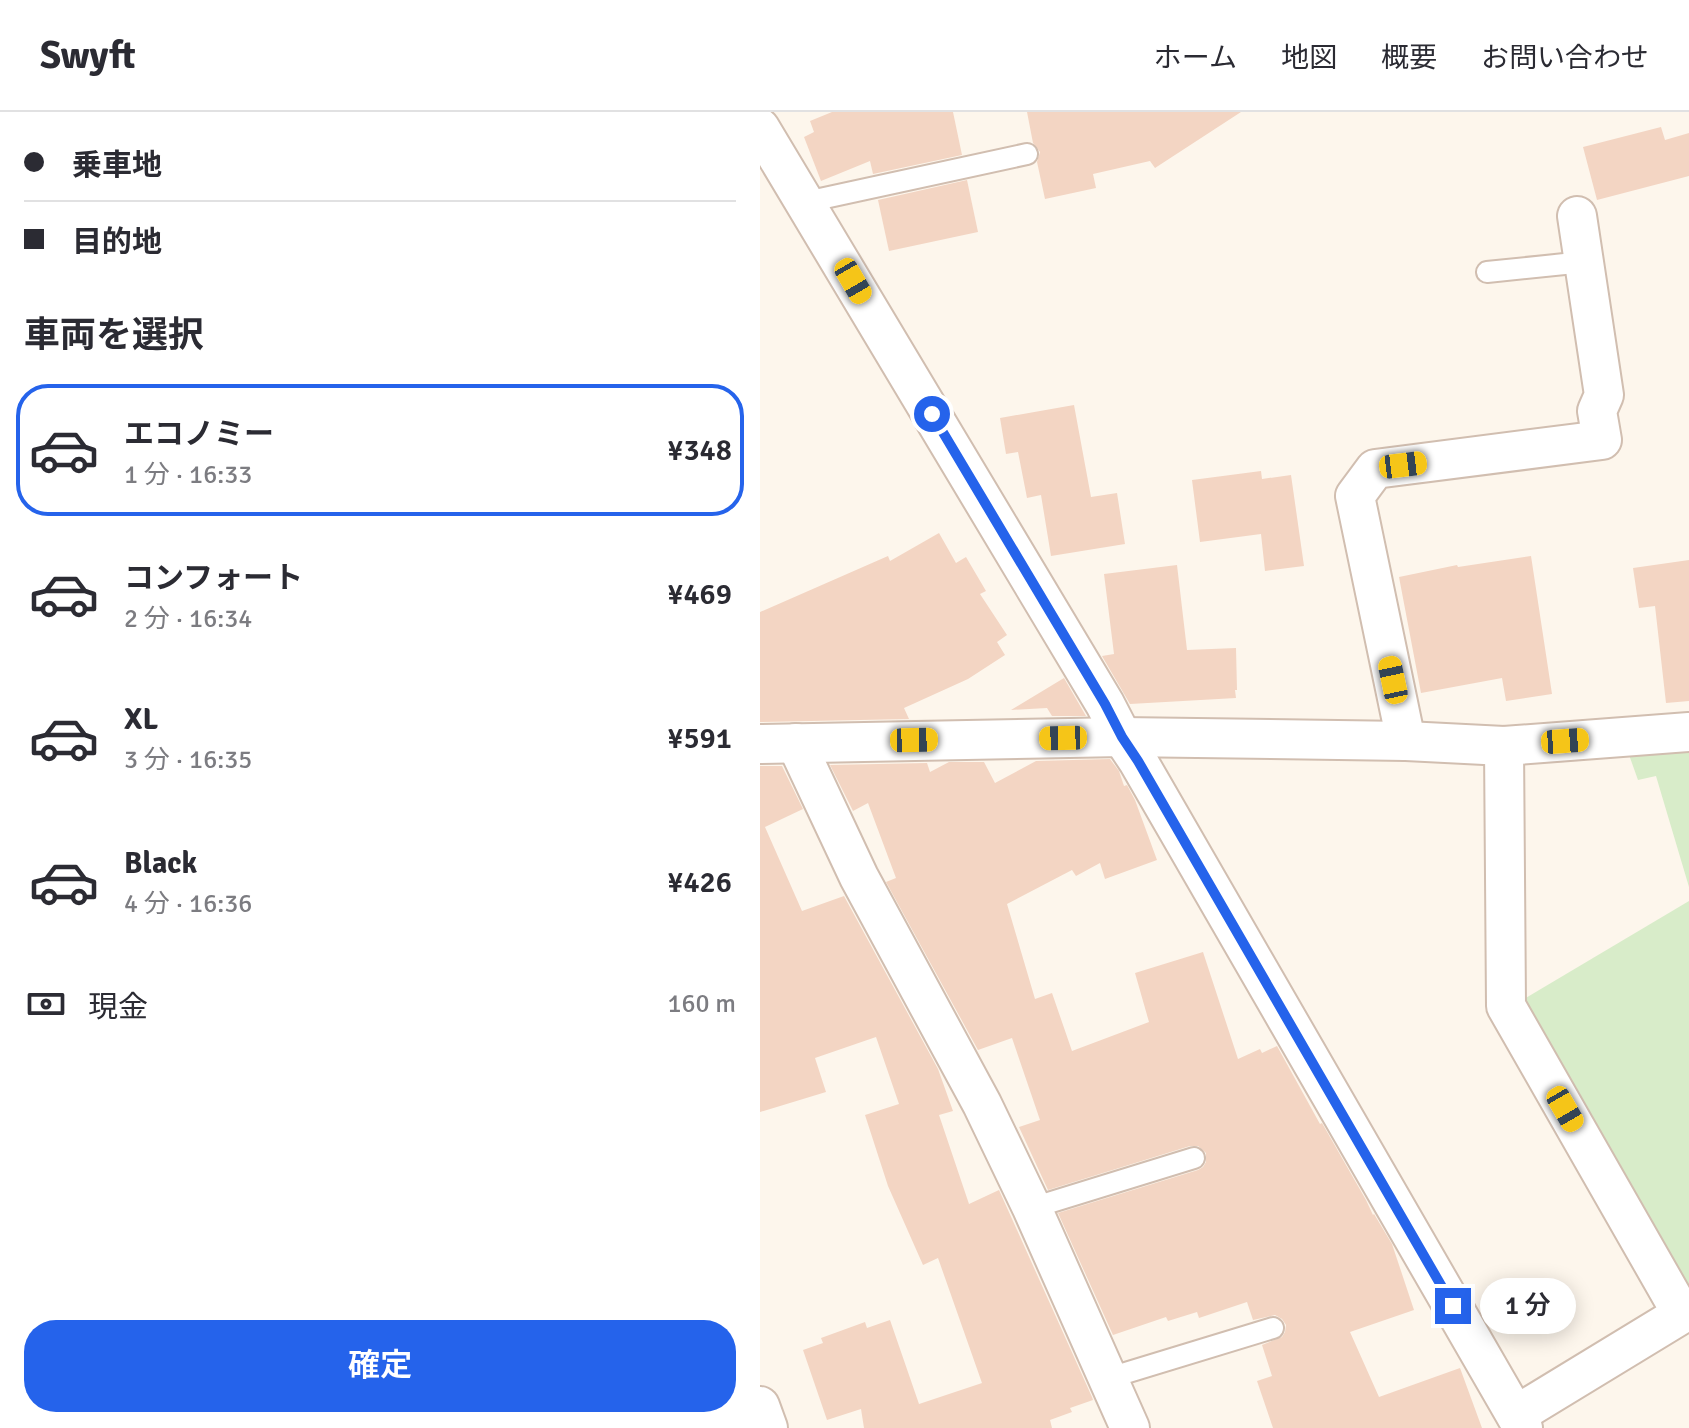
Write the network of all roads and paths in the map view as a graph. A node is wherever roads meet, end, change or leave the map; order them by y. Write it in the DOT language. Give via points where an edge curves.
graph roads {
  1 [pos="760,128"];
  2 [pos="1027,154"];
  3 [pos="806,202"];
  4 [pos="1577,216"];
  5 [pos="1584,262"];
  6 [pos="1487,272"];
  7 [pos="1689,732"];
  8 [pos="1122,737"];
  9 [pos="1406,741"];
  10 [pos="778,743"];
  11 [pos="1504,746"];
  12 [pos="1194,1158"];
  13 [pos="1032,1208"];
  14 [pos="1273,1328"];
  15 [pos="1109,1378"];
  16 [pos="760,1406"];
  17 [pos="1519,1422"];
  18 [pos="768,1428"];
  19 [pos="1130,1428"];
  1 -- 3 [label="street"];
  2 -- 3 [label="lane"];
  3 -- 8 [label="street"];
  4 -- 5 [label="street"];
  5 -- 6 [label="lane"];
  5 -- 9 [label="street" via="1604,395 1597,411 1602,440 1375,469 1355,496"];
  7 -- 11 [label="street"];
  8 -- 9 [label="street"];
  8 -- 10 [label="street"];
  8 -- 17 [label="street"];
  9 -- 11 [label="street"];
  10 -- 13 [label="street" via="859,877"];
  11 -- 17 [label="street" via="1506,1006 1682,1314"];
  12 -- 13 [label="lane"];
  13 -- 15 [label="street"];
  14 -- 15 [label="lane"];
  15 -- 19 [label="street"];
  16 -- 18 [label="street"];
}
